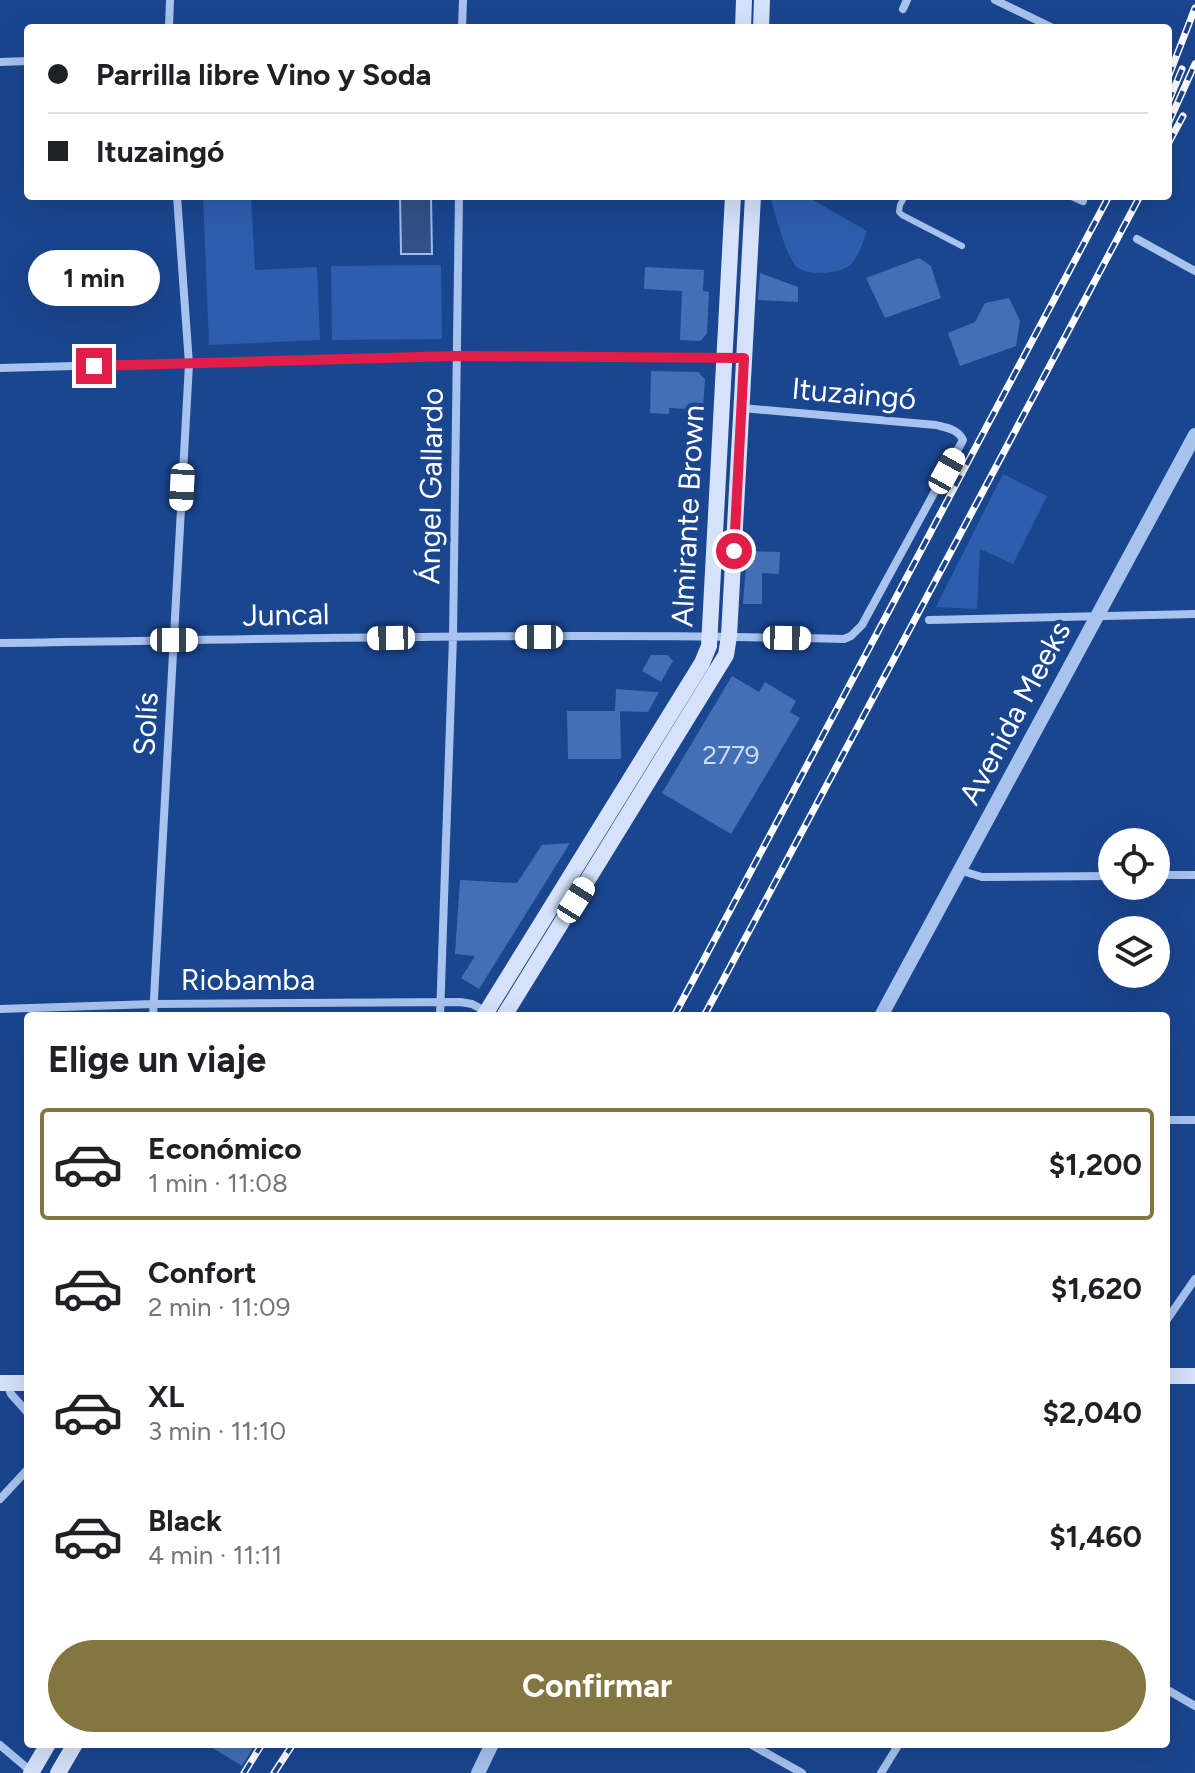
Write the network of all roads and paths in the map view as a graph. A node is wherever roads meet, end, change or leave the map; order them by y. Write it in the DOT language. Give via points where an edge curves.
graph roads {
  1 [pos="170,0"];
  2 [pos="463,0"];
  3 [pos="744,0"];
  4 [pos="762,0"];
  5 [pos="995,0"];
  6 [pos="169,24"];
  7 [pos="462,24"];
  8 [pos="743,24"];
  9 [pos="761,24"];
  10 [pos="1045,24"];
  11 [pos="24,61"];
  12 [pos="0,62"];
  13 [pos="177,200"];
  14 [pos="459,200"];
  15 [pos="733,200"];
  16 [pos="753,200"];
  17 [pos="903,200"];
  18 [pos="1137,239"];
  19 [pos="962,246"];
  20 [pos="1195,271"];
  21 [pos="456,356"];
  22 [pos="724,358"];
  23 [pos="744,358"];
  24 [pos="189,364"];
  25 [pos="0,368"];
  26 [pos="742,408"];
  27 [pos="1195,435"];
  28 [pos="1195,614"];
  29 [pos="1097,616"];
  30 [pos="929,620"];
  31 [pos="857,631"];
  32 [pos="729,636"];
  33 [pos="453,637"];
  34 [pos="710,637"];
  35 [pos="174,640"];
  36 [pos="0,643"];
  37 [pos="959,870"];
  38 [pos="1170,875"];
  39 [pos="1195,875"];
  40 [pos="1098,876"];
  41 [pos="440,1003"];
  42 [pos="154,1004"];
  43 [pos="0,1009"];
  44 [pos="153,1012"];
  45 [pos="440,1012"];
  46 [pos="484,1012"];
  47 [pos="490,1012"];
  48 [pos="506,1012"];
  49 [pos="883,1012"];
  50 [pos="1170,1120"];
  51 [pos="1195,1120"];
  52 [pos="1195,1279"];
  53 [pos="1170,1315"];
  54 [pos="1170,1376"];
  55 [pos="1195,1376"];
  56 [pos="3,1383"];
  57 [pos="24,1383"];
  58 [pos="24,1409"];
  59 [pos="24,1473"];
  60 [pos="0,1499"];
  61 [pos="1170,1691"];
  62 [pos="1195,1706"];
  63 [pos="0,1745"];
  64 [pos="46,1748"];
  65 [pos="73,1748"];
  66 [pos="490,1748"];
  67 [pos="757,1748"];
  68 [pos="897,1748"];
  69 [pos="32,1773"];
  70 [pos="58,1773"];
  71 [pos="478,1773"];
  72 [pos="802,1773"];
  73 [pos="881,1773"];
  1 -- 6 [label="street"];
  2 -- 7 [label="street"];
  3 -- 8 [label="main road"];
  4 -- 9 [label="main road"];
  5 -- 10 [label="street"];
  11 -- 12 [label="street"];
  13 -- 24 [label="street, Solís"];
  14 -- 21 [label="street, Ángel Gallardo"];
  15 -- 22 [label="main road, Almirante Brown"];
  16 -- 23 [label="main road, Almirante Brown"];
  17 -- 19 [label="lane" via="902,215"];
  18 -- 20 [label="street"];
  21 -- 22 [label="street"];
  21 -- 24 [label="street"];
  21 -- 33 [label="street, Ángel Gallardo"];
  22 -- 23 [label="street"];
  22 -- 34 [label="main road, Almirante Brown"];
  23 -- 26 [label="main road, Almirante Brown"];
  24 -- 25 [label="street"];
  24 -- 35 [label="street, Solís"];
  26 -- 31 [label="street, Ituzaingó" via="936,425 960,434 961,445"];
  26 -- 32 [label="main road, Almirante Brown"];
  27 -- 29 [label="street, Avenida Meeks"];
  28 -- 29 [label="street"];
  29 -- 30 [label="street"];
  29 -- 37 [label="street, Avenida Meeks"];
  31 -- 32 [label="street, Juncal" via="844,639"];
  32 -- 34 [label="street, Juncal"];
  32 -- 48 [label="main road, Almirante Brown" via="723,663"];
  33 -- 34 [label="street, Juncal"];
  33 -- 35 [label="street, Juncal"];
  33 -- 41 [label="street, Ángel Gallardo"];
  34 -- 47 [label="main road, Almirante Brown" via="702,663"];
  35 -- 36 [label="street, Juncal"];
  35 -- 42 [label="street, Solís"];
  37 -- 40 [label="street" via="982,877"];
  37 -- 49 [label="street, Avenida Meeks"];
  38 -- 39 [label="street"];
  41 -- 42 [label="street, Riobamba"];
  41 -- 45 [label="street, Ángel Gallardo"];
  41 -- 46 [label="street, Riobamba" via="472,1004"];
  42 -- 43 [label="street, Riobamba"];
  42 -- 44 [label="street, Solís"];
  50 -- 51 [label="street"];
  52 -- 53 [label="street"];
  54 -- 55 [label="main road"];
  56 -- 57 [label="main road"];
  56 -- 58 [label="street"];
  59 -- 60 [label="street"];
  61 -- 62 [label="street"];
  63 -- 69 [label="street"];
  64 -- 69 [label="main road"];
  65 -- 70 [label="main road"];
  66 -- 71 [label="street"];
  67 -- 72 [label="street"];
  68 -- 73 [label="street"];
}
